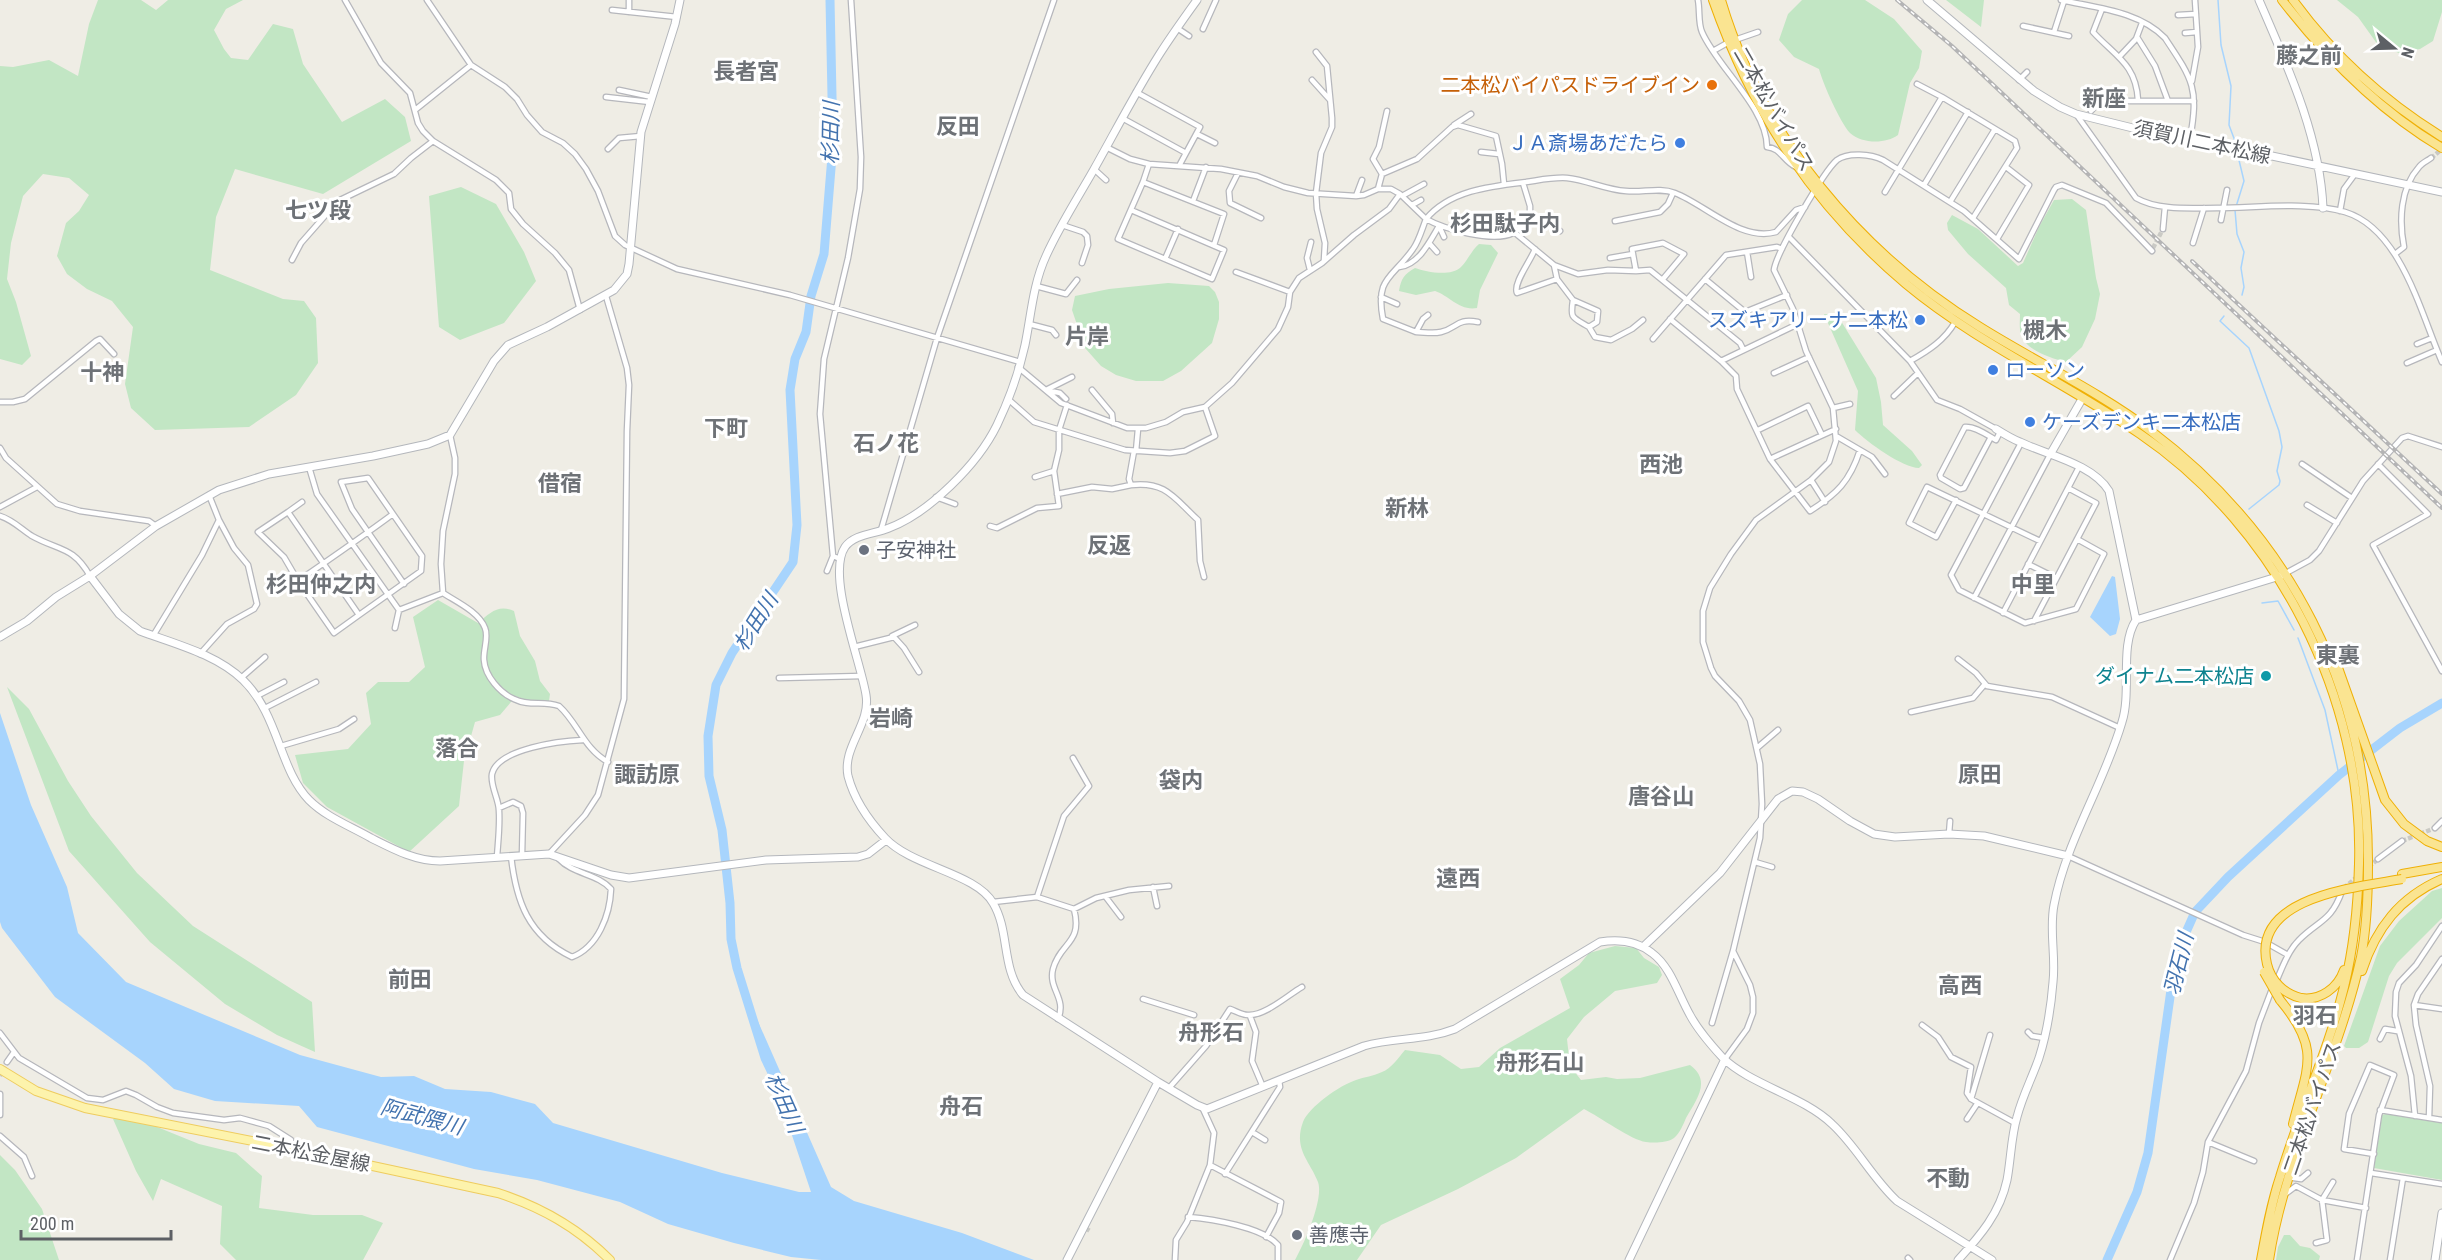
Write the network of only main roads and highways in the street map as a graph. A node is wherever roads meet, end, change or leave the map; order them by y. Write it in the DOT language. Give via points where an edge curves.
graph roads {
  1 [pos="1713,0"];
  2 [pos="1721,0"];
  3 [pos="2282,0"];
  4 [pos="2293,0"];
  5 [pos="1731,40"];
  6 [pos="2442,137"];
  7 [pos="2442,148"];
  8 [pos="1817,188"];
  9 [pos="2302,598"];
  10 [pos="2353,749"];
  11 [pos="2358,774"];
  12 [pos="2442,847"];
  13 [pos="2442,869"];
  14 [pos="2402,876"];
  15 [pos="2442,879"];
  16 [pos="2353,936"];
  17 [pos="2328,1066"];
  18 [pos="0,1069"];
  19 [pos="2284,1177"];
  20 [pos="2270,1258"];
  21 [pos="610,1260"];
  22 [pos="2261,1260"];
  1 -- 5 [label="highway, 二本松バイパス"];
  2 -- 5 [label="highway, 二本松バイパス"];
  3 -- 7 [label="highway" via="2325,53 2366,93"];
  4 -- 6 [label="highway" via="2351,68"];
  5 -- 8 [label="highway, 二本松バイパス"];
  5 -- 8 [label="highway, 二本松バイパス" via="1767,122 1798,168"];
  8 -- 9 [label="highway, 二本松バイパス" via="1914,281 1942,302 2113,405 2188,461 2253,529"];
  8 -- 10 [label="highway, 二本松バイパス" via="1830,211 1881,262 1955,322 2139,433 2201,484 2249,537 2276,577 2318,655"];
  9 -- 10 [label="highway, 二本松バイパス" via="2334,672"];
  9 -- 12 [label="highway" via="2338,665 2385,800 2415,833"];
  10 -- 11 [label="highway, 二本松バイパス"];
  11 -- 16 [label="highway, 二本松バイパス" via="2359,849"];
  11 -- 17 [label="highway, 二本松バイパス" via="2368,834 2365,933 2353,988"];
  13 -- 14 [label="highway"];
  14 -- 16 [label="highway, bridge" via="2318,896 2293,908 2276,924 2267,943 2268,966 2279,986 2289,994 2310,999 2320,996 2335,986 2342,974"];
  14 -- 19 [label="highway, bridge" via="2322,890 2281,912 2265,936 2265,972 2303,1032 2308,1056 2307,1077"];
  15 -- 17 [label="highway" via="2408,900 2374,938"];
  16 -- 19 [label="highway, 二本松バイパス" via="2339,1006"];
  17 -- 19 [label="highway, 二本松バイパス"];
  18 -- 21 [label="main road, 二本松金屋線" via="36,1091 85,1108 467,1185 518,1199 565,1222"];
  19 -- 20 [label="highway, 二本松バイパス"];
  19 -- 22 [label="highway, 二本松バイパス"];
}
